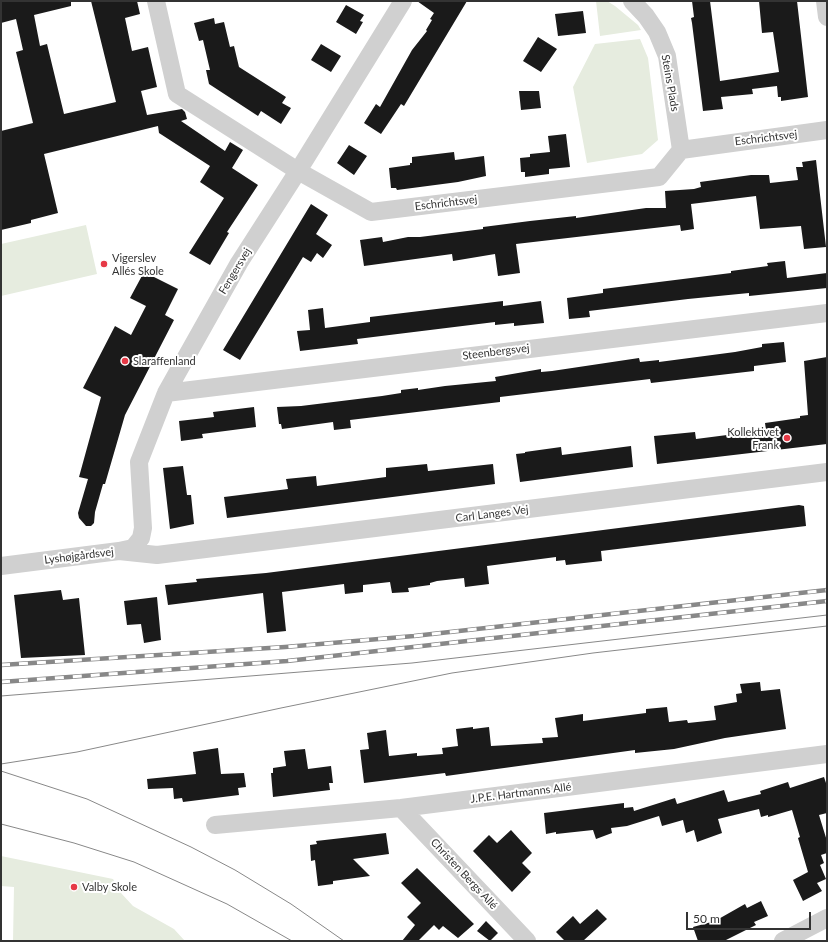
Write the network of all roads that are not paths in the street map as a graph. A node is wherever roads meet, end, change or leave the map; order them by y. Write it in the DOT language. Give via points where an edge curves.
graph roads {
  1 [pos="156,1"];
  2 [pos="402,1"];
  3 [pos="632,1"];
  4 [pos="825,1"];
  5 [pos="827,17"];
  6 [pos="827,130"];
  7 [pos="681,150"];
  8 [pos="298,171"];
  9 [pos="827,313"];
  10 [pos="166,393"];
  11 [pos="827,472"];
  12 [pos="119,551"];
  13 [pos="157,555"];
  14 [pos="1,566"];
  15 [pos="827,754"];
  16 [pos="401,808"];
  17 [pos="215,825"];
  18 [pos="827,918"];
  19 [pos="527,941"];
  20 [pos="784,941"];
  1 -- 8 [label="street, Eschrichtsvej" via="178,94"];
  2 -- 8 [label="street, Fengersvej"];
  3 -- 7 [label="street, Steins Plads" via="657,32 667,56"];
  4 -- 5 [label="street"];
  6 -- 7 [label="street, Eschrichtsvej"];
  7 -- 8 [label="street, Eschrichtsvej" via="659,177 371,212"];
  8 -- 10 [label="street, Fengersvej" via="239,263"];
  9 -- 10 [label="street, Steenbergsvej"];
  10 -- 12 [label="street, Fengersvej" via="139,462 143,528 141,538 132,548"];
  11 -- 13 [label="street, Carl Langes Vej"];
  12 -- 13 [label="street, Lyshøjgårdsvej"];
  12 -- 14 [label="street, Lyshøjgårdsvej"];
  15 -- 16 [label="street, J.P.E. Hartmanns Allé"];
  16 -- 17 [label="street, J.P.E. Hartmanns Allé"];
  16 -- 19 [label="street, Christen Bergs Allé"];
  18 -- 20 [label="street"];
}
